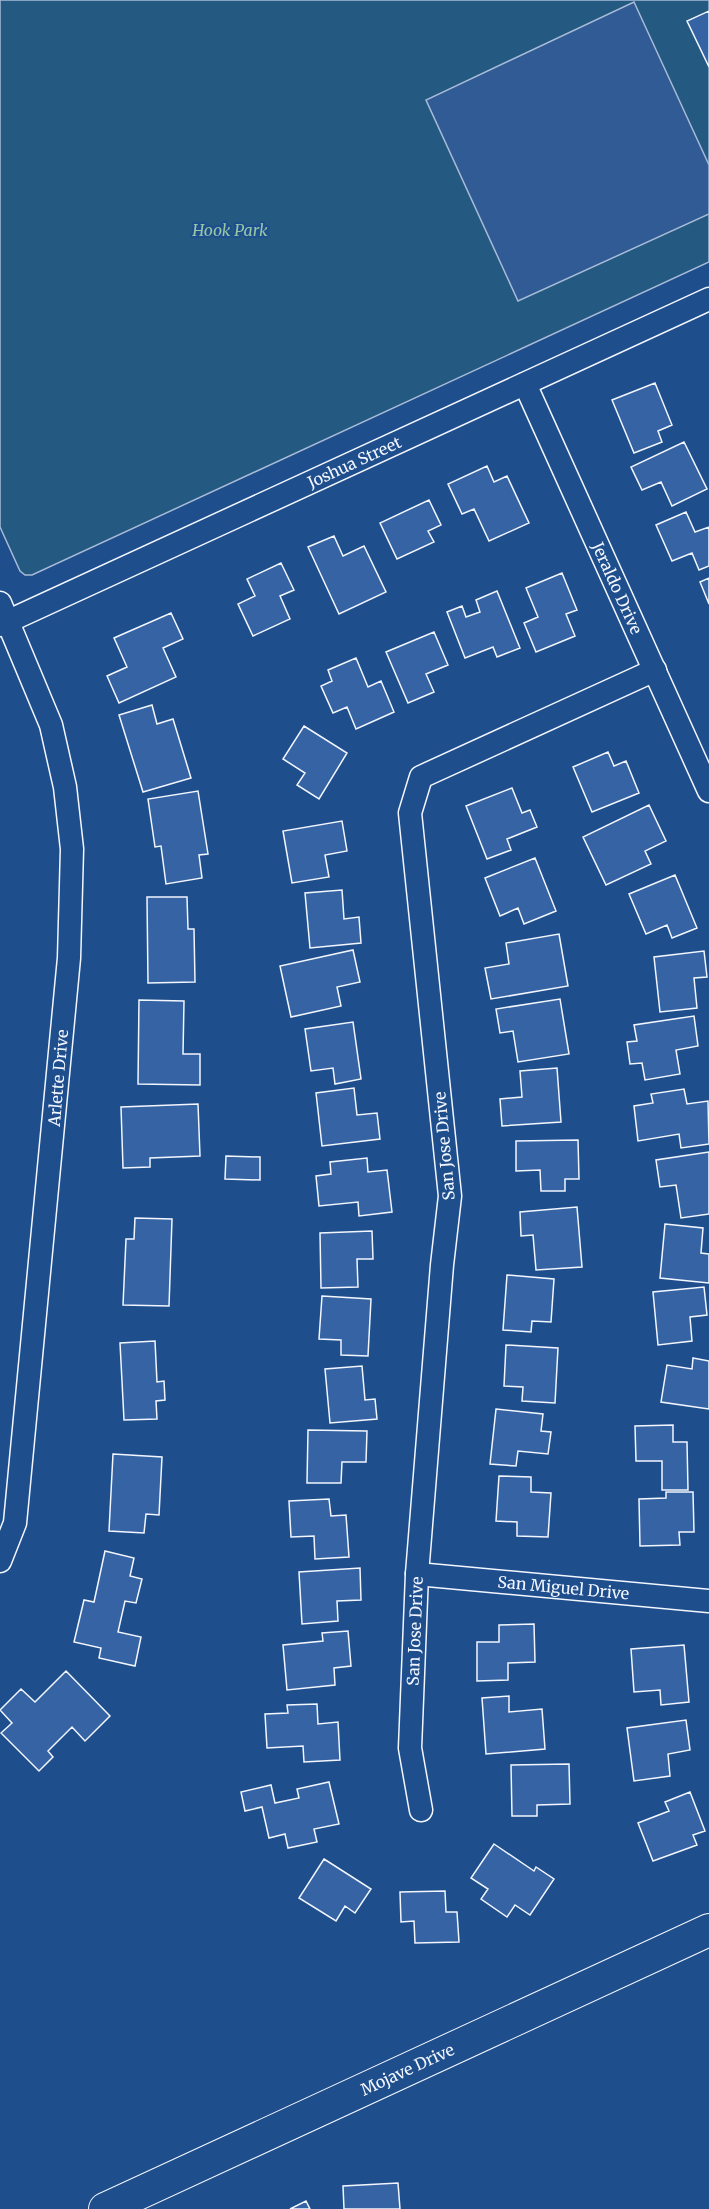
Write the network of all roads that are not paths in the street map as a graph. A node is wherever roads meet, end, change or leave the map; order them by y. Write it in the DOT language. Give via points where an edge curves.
graph roads {
  1 [pos="709,299"];
  2 [pos="525,384"];
  3 [pos="3,616"];
  4 [pos="655,670"];
  5 [pos="709,790"];
  6 [pos="0,1561"];
  7 [pos="417,1574"];
  8 [pos="709,1601"];
  9 [pos="421,1810"];
  10 [pos="709,1930"];
  11 [pos="105,2209"];
  1 -- 2 [label="street, Joshua Street"];
  2 -- 3 [label="street, Joshua Street"];
  2 -- 4 [label="street, Jeraldo Drive"];
  3 -- 6 [label="street, Arlette Drive" via="51,725 65,787 72,849 69,958 15,1523"];
  4 -- 5 [label="street, Jeraldo Drive"];
  4 -- 7 [label="street, San Jose Drive" via="421,777 410,813 450,1196"];
  7 -- 8 [label="street, San Miguel Drive"];
  7 -- 9 [label="street, San Jose Drive" via="410,1748"];
  10 -- 11 [label="main road, Mojave Drive"];
}
